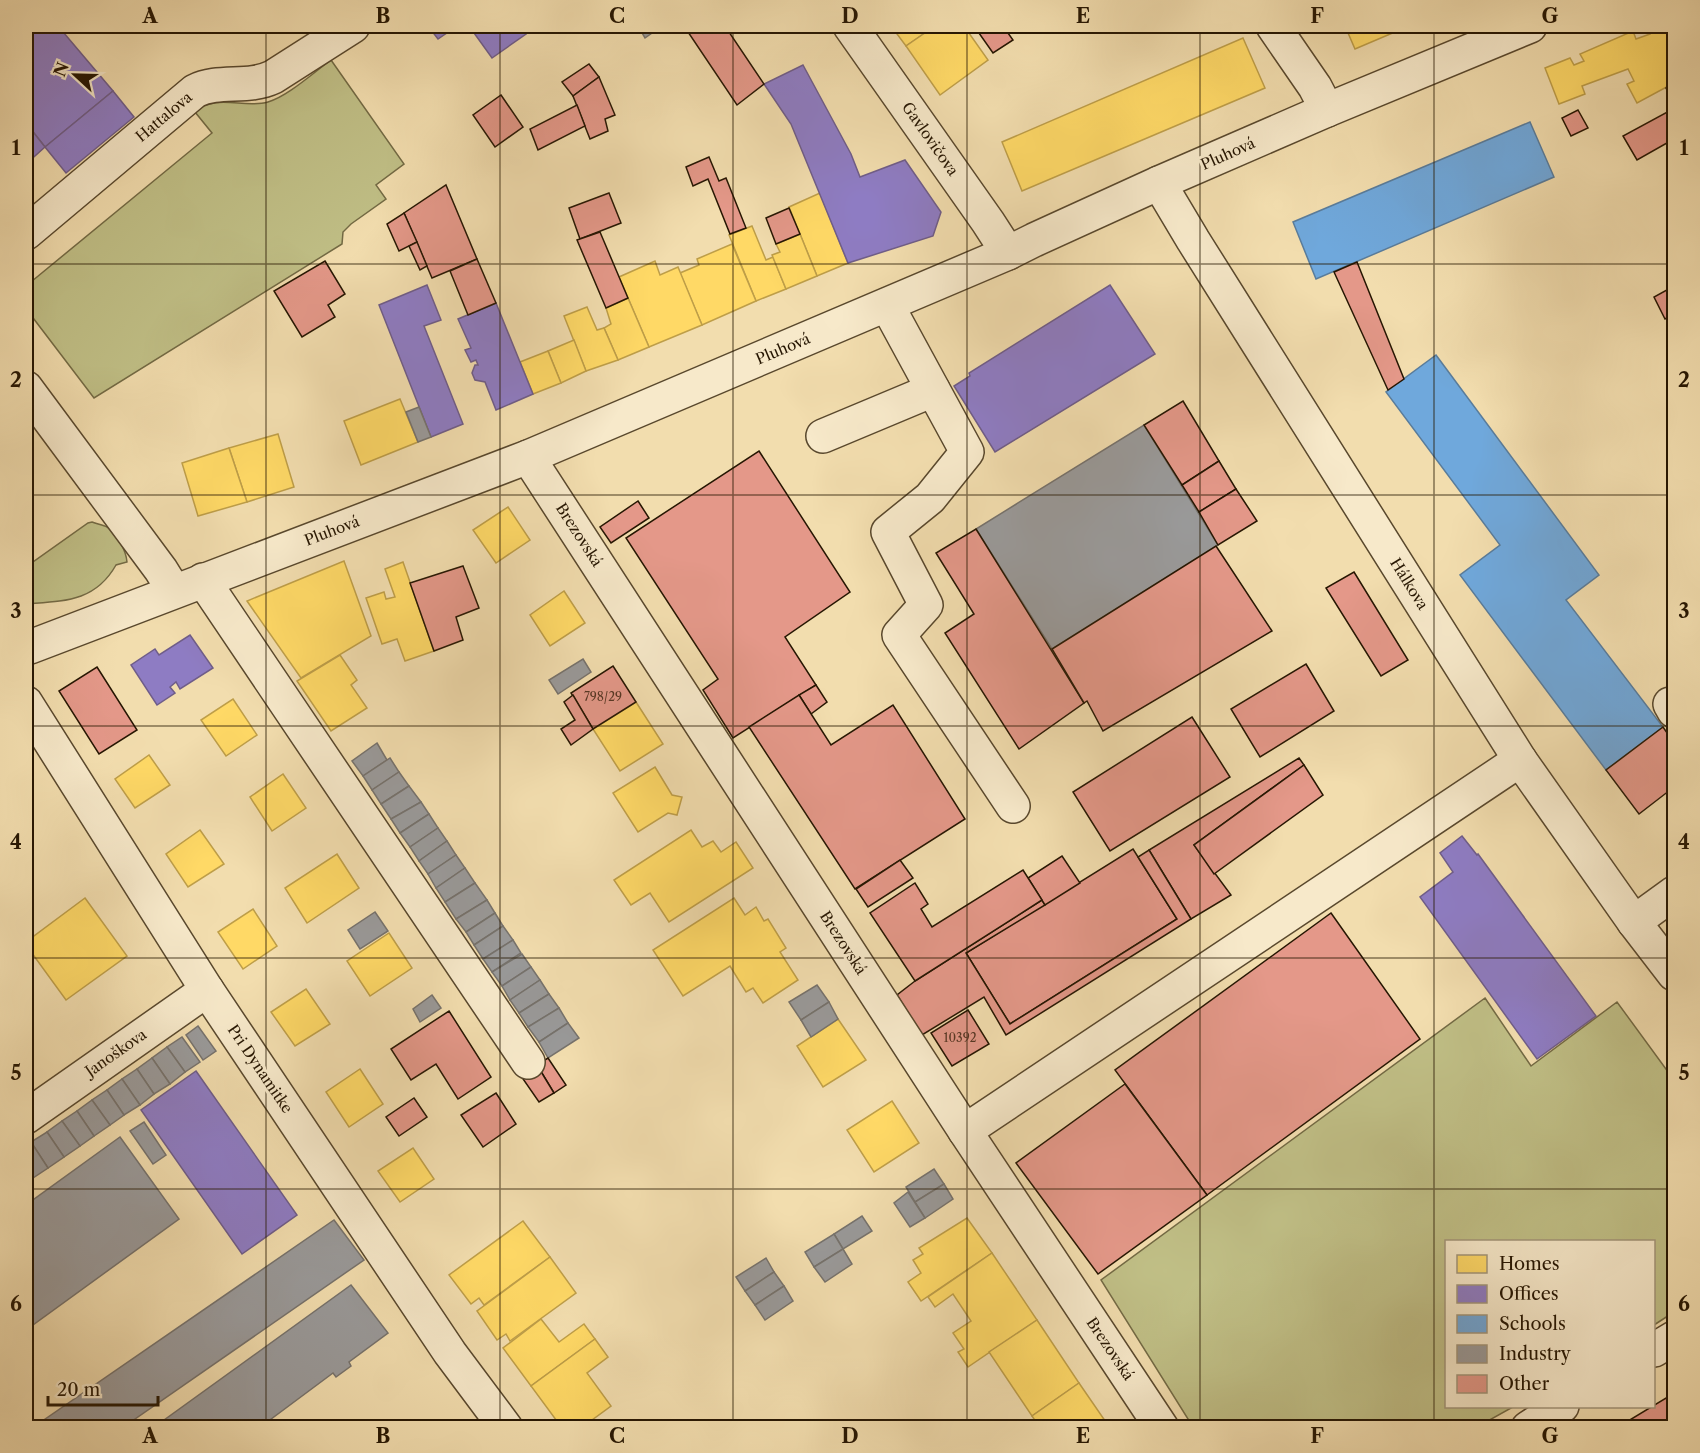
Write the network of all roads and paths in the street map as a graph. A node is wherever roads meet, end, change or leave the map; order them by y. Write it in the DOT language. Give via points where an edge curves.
graph roads {
  1 [pos="353,26"];
  2 [pos="850,26"];
  3 [pos="1273,26"];
  4 [pos="1530,26"];
  5 [pos="1327,110"];
  6 [pos="1160,183"];
  7 [pos="26,233"];
  8 [pos="1008,254"];
  9 [pos="886,305"];
  10 [pos="26,388"];
  11 [pos="933,390"];
  12 [pos="823,436"];
  13 [pos="528,457"];
  14 [pos="189,585"];
  15 [pos="26,646"];
  16 [pos="26,703"];
  17 [pos="1520,760"];
  18 [pos="1013,806"];
  19 [pos="1674,893"];
  20 [pos="1634,922"];
  21 [pos="1674,975"];
  22 [pos="207,990"];
  23 [pos="528,1062"];
  24 [pos="26,1117"];
  25 [pos="965,1131"];
  26 [pos="1674,1338"];
  27 [pos="1655,1349"];
  28 [pos="1560,1408"];
  29 [pos="506,1428"];
  30 [pos="1162,1428"];
  31 [pos="1528,1428"];
  1 -- 7 [label="street, Hattalova" via="264,82 195,91"];
  2 -- 8 [label="street, Gavlovičova"];
  3 -- 5 [label="street"];
  4 -- 5 [label="street, Pluhová"];
  5 -- 6 [label="street, Pluhová"];
  6 -- 8 [label="street, Pluhová"];
  6 -- 17 [label="street, Hálkova"];
  8 -- 9 [label="street, Pluhová"];
  9 -- 11 [label="street"];
  9 -- 13 [label="street, Pluhová"];
  10 -- 14 [label="street" via="155,561"];
  11 -- 12 [label="street"];
  11 -- 18 [label="street" via="967,452 930,498 888,532 926,605 899,635"];
  13 -- 14 [label="street, Pluhová"];
  13 -- 25 [label="street, Brezovská"];
  14 -- 15 [label="street, Pluhová"];
  14 -- 23 [label="street"];
  16 -- 22 [label="street, Pri Dynamitke"];
  17 -- 20 [label="street, Hálkova"];
  17 -- 25 [label="street"];
  19 -- 20 [label="street"];
  20 -- 21 [label="street, Hálkova"];
  22 -- 24 [label="street, Janoškova"];
  22 -- 29 [label="street, Pri Dynamitke" via="450,1353"];
  25 -- 30 [label="street, Brezovská"];
  26 -- 27 [label="street"];
  28 -- 31 [label="street"];
}
